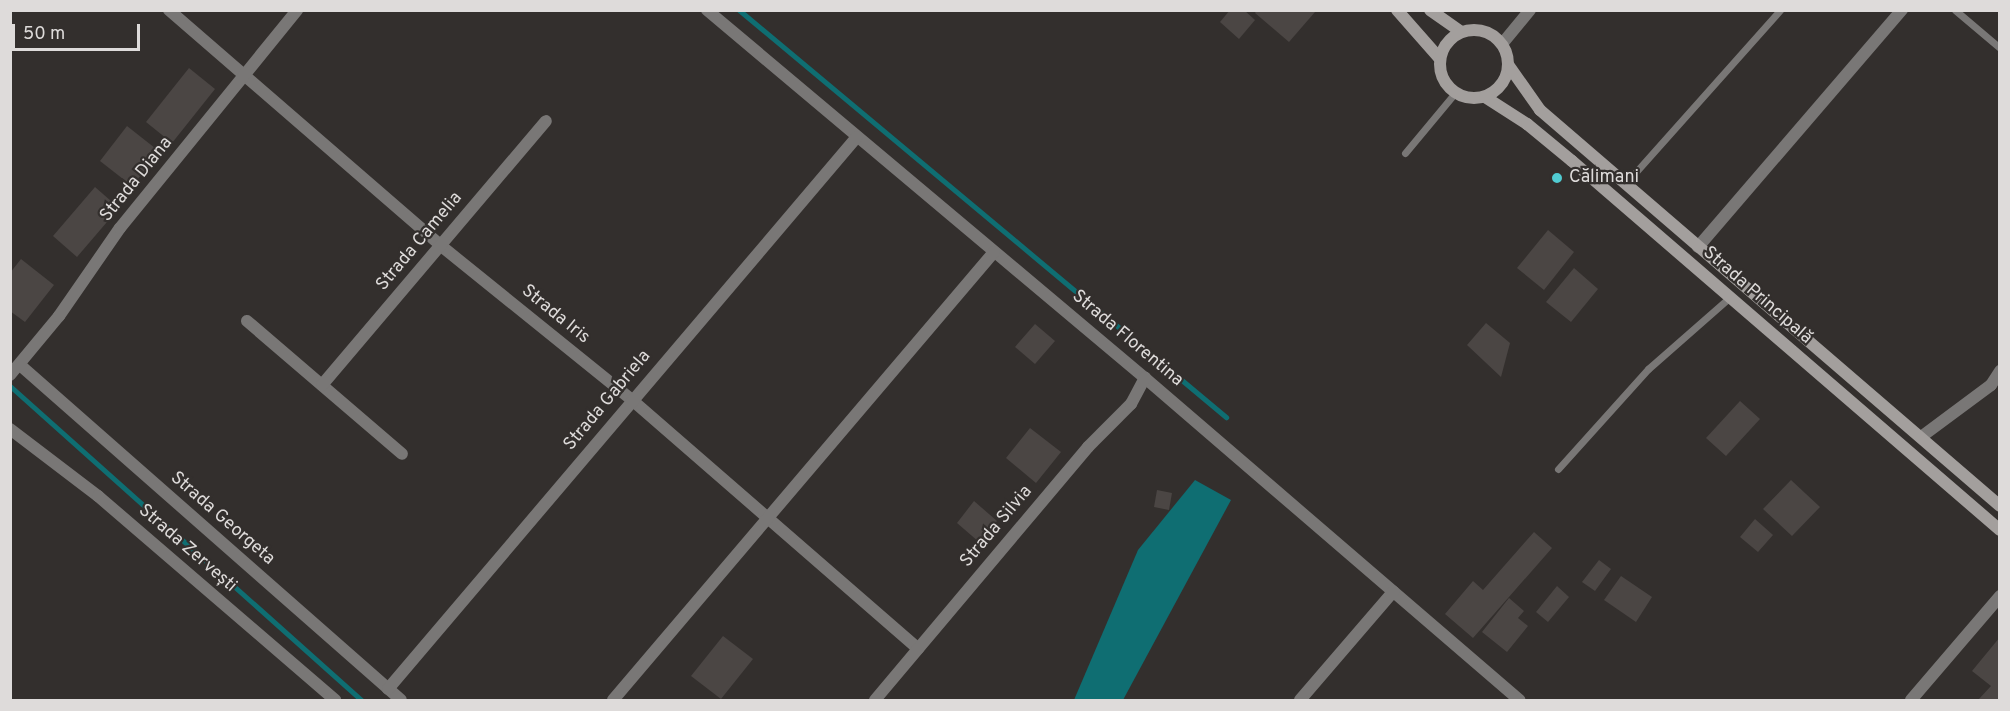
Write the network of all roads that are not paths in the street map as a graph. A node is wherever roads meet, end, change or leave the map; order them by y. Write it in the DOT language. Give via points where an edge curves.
graph roads {
  1 [pos="169,10"];
  2 [pos="297,10"];
  3 [pos="707,10"];
  4 [pos="1397,10"];
  5 [pos="1430,10"];
  6 [pos="1530,10"];
  7 [pos="1780,10"];
  8 [pos="1902,10"];
  9 [pos="1955,10"];
  10 [pos="1461,32"];
  11 [pos="1502,44"];
  12 [pos="2000,48"];
  13 [pos="1440,58"];
  14 [pos="1509,66"];
  15 [pos="246,75"];
  16 [pos="1455,93"];
  17 [pos="1485,97"];
  18 [pos="546,122"];
  19 [pos="857,137"];
  20 [pos="1405,153"];
  21 [pos="1626,183"];
  22 [pos="441,245"];
  23 [pos="1698,247"];
  24 [pos="994,252"];
  25 [pos="1730,297"];
  26 [pos="247,321"];
  27 [pos="14,371"];
  28 [pos="2000,371"];
  29 [pos="1145,378"];
  30 [pos="322,385"];
  31 [pos="632,400"];
  32 [pos="10,429"];
  33 [pos="1921,437"];
  34 [pos="402,454"];
  35 [pos="1558,469"];
  36 [pos="2000,506"];
  37 [pos="768,518"];
  38 [pos="2000,530"];
  39 [pos="1393,592"];
  40 [pos="2000,596"];
  41 [pos="918,649"];
  42 [pos="388,689"];
  43 [pos="335,700"];
  44 [pos="401,700"];
  45 [pos="613,700"];
  46 [pos="875,700"];
  47 [pos="1300,700"];
  48 [pos="1519,700"];
  49 [pos="1911,700"];
  1 -- 15 [label="street, Strada Iris"];
  2 -- 15 [label="street, Strada Diana"];
  3 -- 19 [label="street, Strada Florentina"];
  4 -- 13 [label="main road"];
  5 -- 10 [label="main road"];
  6 -- 11 [label="street"];
  7 -- 21 [label="lane"];
  8 -- 23 [label="street"];
  9 -- 12 [label="lane"];
  10 -- 11 [label="main road" via="1479,30"];
  10 -- 13 [label="main road" via="1447,43"];
  11 -- 14 [label="main road"];
  13 -- 16 [label="main road" via="1443,78"];
  14 -- 17 [label="main road" via="1499,88"];
  14 -- 21 [label="main road, Strada Principală" via="1540,110"];
  15 -- 22 [label="street, Strada Iris"];
  15 -- 27 [label="street, Strada Diana" via="120,228"];
  16 -- 17 [label="main road" via="1470,99"];
  16 -- 20 [label="lane"];
  17 -- 25 [label="main road, Strada Principală" via="1527,124"];
  18 -- 22 [label="street, Strada Camelia"];
  19 -- 24 [label="street, Strada Florentina"];
  19 -- 31 [label="street, Strada Gabriela"];
  21 -- 23 [label="main road, Strada Principală"];
  22 -- 30 [label="street, Strada Camelia"];
  22 -- 31 [label="street, Strada Iris"];
  23 -- 33 [label="main road, Strada Principală"];
  24 -- 29 [label="street, Strada Florentina"];
  24 -- 37 [label="street"];
  25 -- 35 [label="lane" via="1648,369"];
  25 -- 38 [label="main road, Strada Principală"];
  26 -- 30 [label="street"];
  27 -- 42 [label="street, Strada Georgeta"];
  28 -- 33 [label="street" via="1991,385"];
  29 -- 39 [label="street, Strada Florentina"];
  29 -- 41 [label="street, Strada Silvia" via="1131,404 1088,447"];
  30 -- 34 [label="street"];
  31 -- 37 [label="street, Strada Iris"];
  31 -- 42 [label="street, Strada Gabriela"];
  32 -- 43 [label="street, Strada Zervești" via="98,496"];
  33 -- 36 [label="main road, Strada Principală"];
  37 -- 41 [label="street, Strada Iris"];
  37 -- 45 [label="street"];
  39 -- 47 [label="street"];
  39 -- 48 [label="street, Strada Florentina"];
  40 -- 49 [label="street"];
  41 -- 46 [label="street, Strada Silvia"];
  42 -- 44 [label="street, Strada Georgeta"];
}
